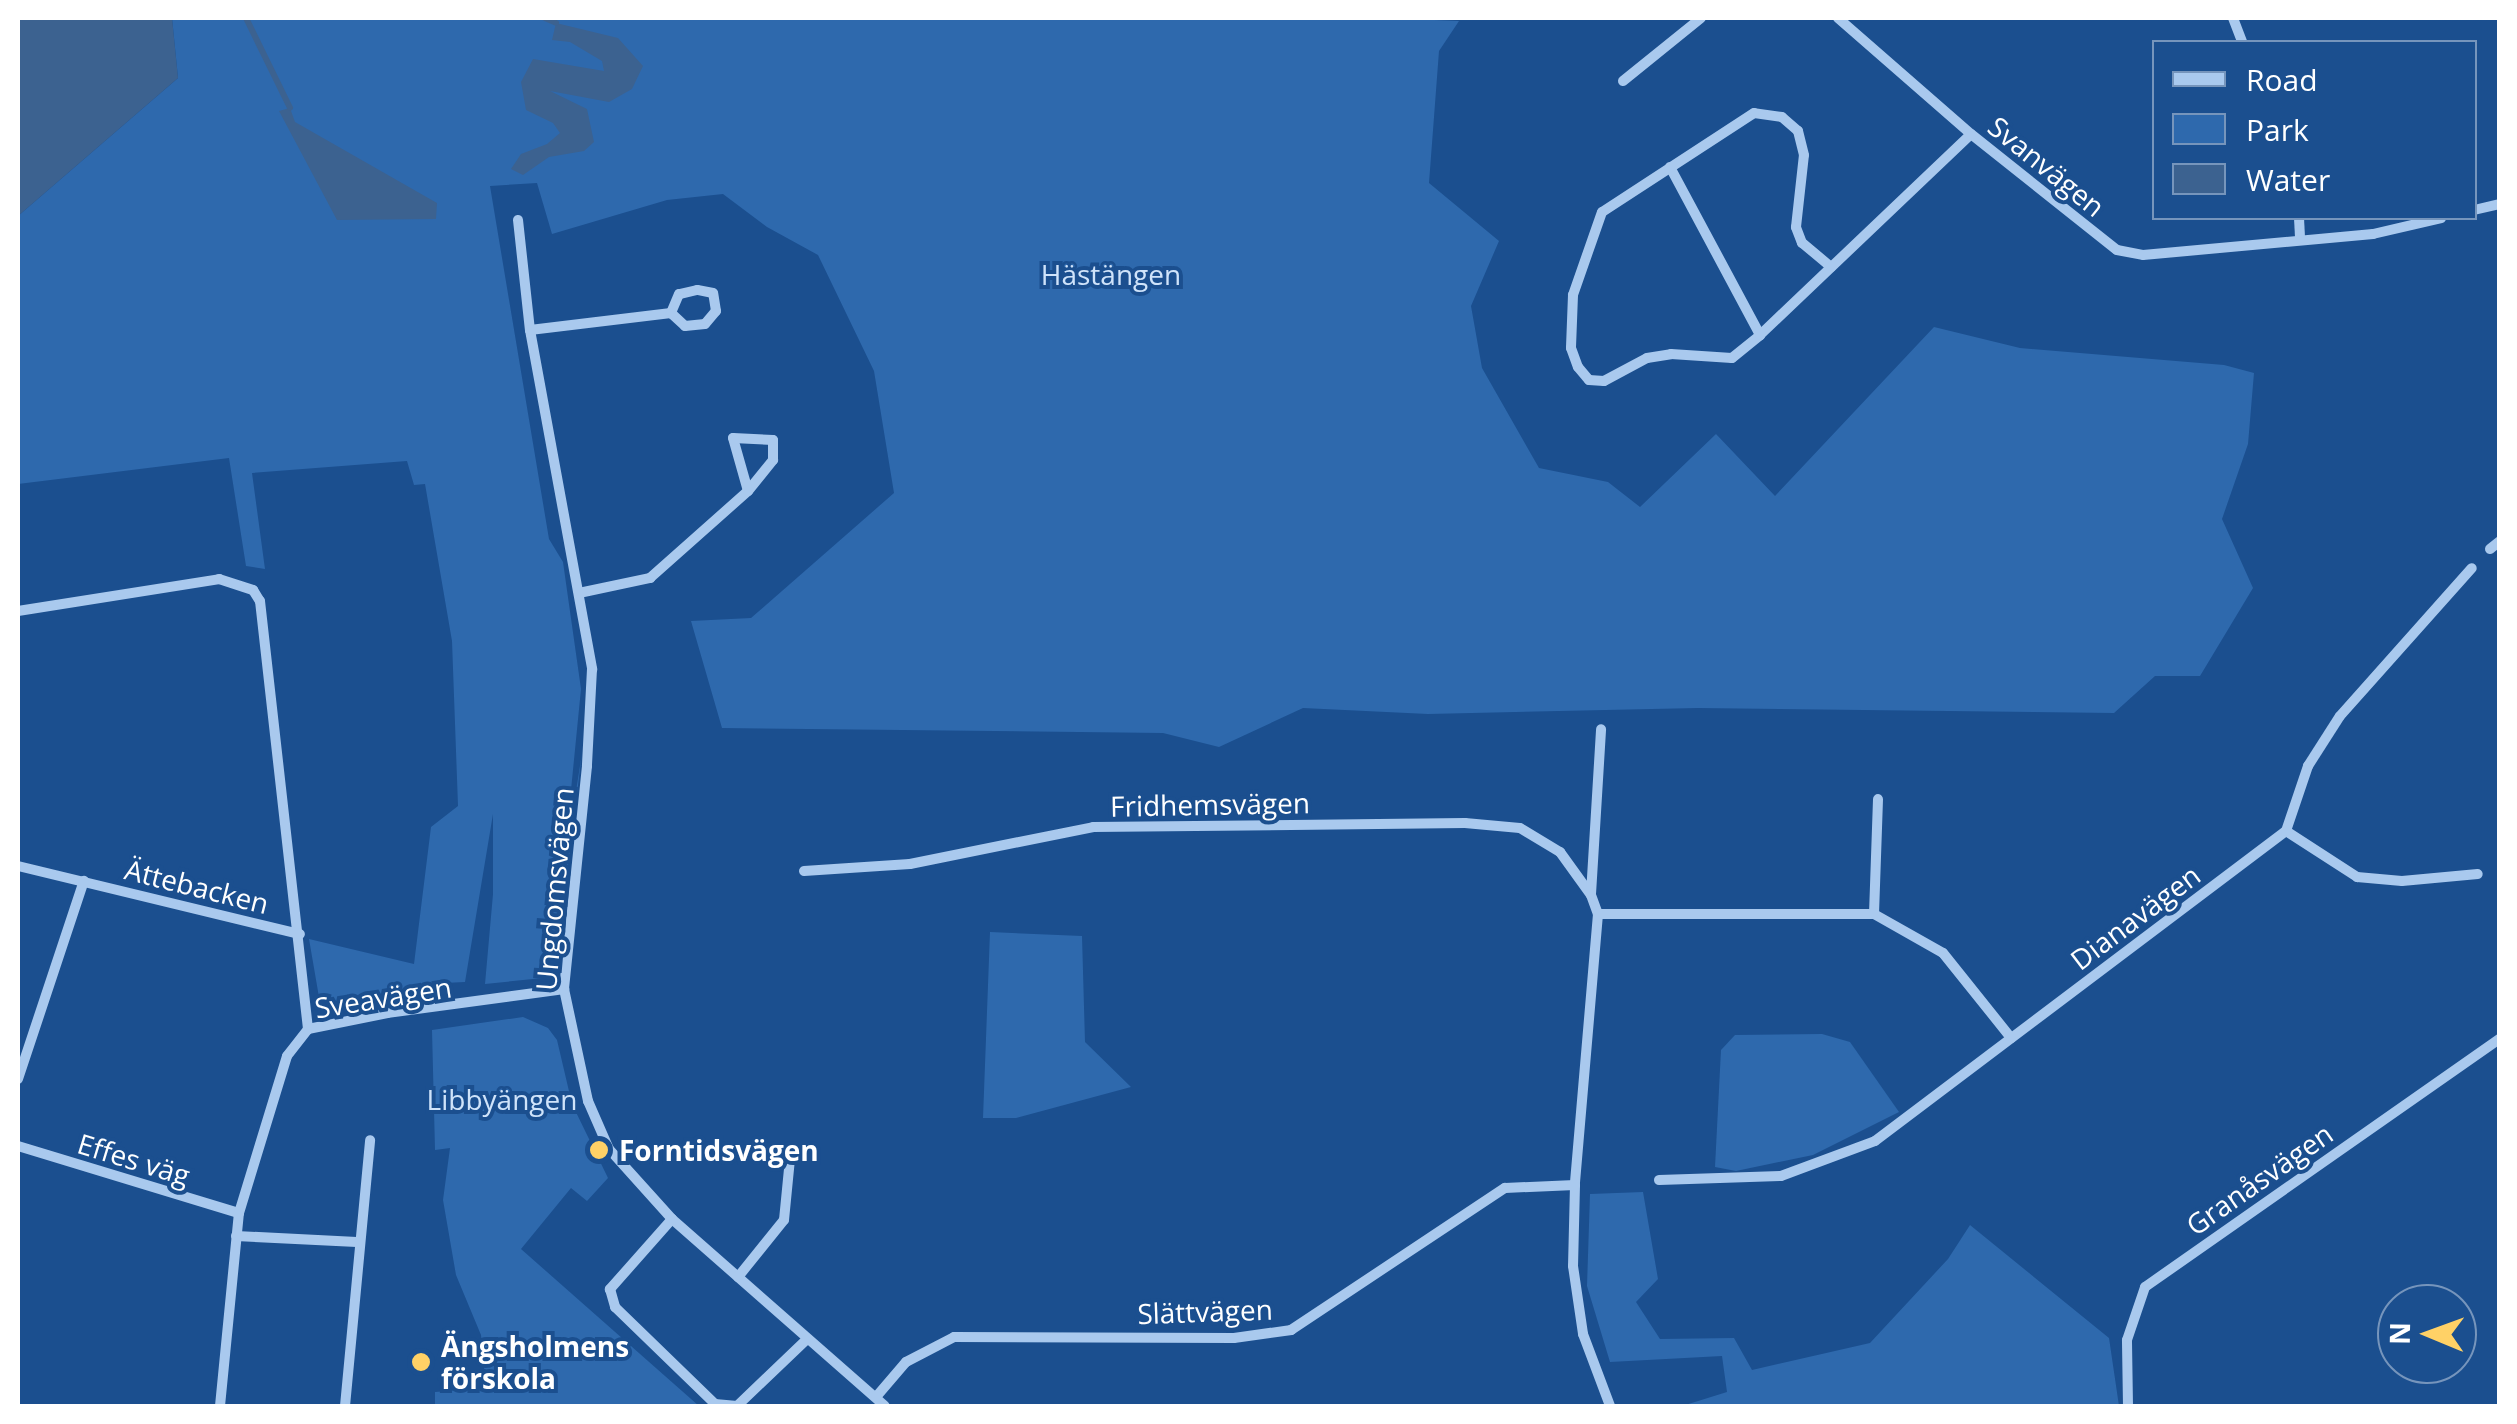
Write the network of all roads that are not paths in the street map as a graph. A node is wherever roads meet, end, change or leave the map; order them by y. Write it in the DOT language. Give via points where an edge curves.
graph roads {
  1 [pos="1701,18"];
  2 [pos="1838,18"];
  3 [pos="1623,81"];
  4 [pos="1971,134"];
  5 [pos="1670,167"];
  6 [pos="518,220"];
  7 [pos="2299,220"];
  8 [pos="2432,220"];
  9 [pos="2300,238"];
  10 [pos="1830,267"];
  11 [pos="671,313"];
  12 [pos="530,330"];
  13 [pos="1760,334"];
  14 [pos="748,491"];
  15 [pos="2500,540"];
  16 [pos="2490,549"];
  17 [pos="2472,568"];
  18 [pos="579,593"];
  19 [pos="18,611"];
  20 [pos="1600,729"];
  21 [pos="1878,799"];
  22 [pos="2286,831"];
  23 [pos="18,866"];
  24 [pos="804,871"];
  25 [pos="2478,874"];
  26 [pos="84,881"];
  27 [pos="1591,895"];
  28 [pos="1598,914"];
  29 [pos="1874,914"];
  30 [pos="300,934"];
  31 [pos="564,990"];
  32 [pos="308,1029"];
  33 [pos="18,1038"];
  34 [pos="2011,1038"];
  35 [pos="2500,1038"];
  36 [pos="30,1044"];
  37 [pos="18,1080"];
  38 [pos="370,1140"];
  39 [pos="18,1146"];
  40 [pos="791,1148"];
  41 [pos="1659,1180"];
  42 [pos="1575,1186"];
  43 [pos="238,1214"];
  44 [pos="672,1218"];
  45 [pos="236,1236"];
  46 [pos="358,1242"];
  47 [pos="738,1277"];
  48 [pos="806,1340"];
  49 [pos="876,1398"];
  50 [pos="220,1406"];
  51 [pos="345,1406"];
  52 [pos="885,1406"];
  53 [pos="1610,1406"];
  54 [pos="2128,1406"];
  1 -- 3 [label="street"];
  2 -- 4 [label="street, Svanvägen"];
  4 -- 9 [label="street, Svanvägen" via="2117,250 2143,255"];
  4 -- 10 [label="street"];
  5 -- 10 [label="street" via="1754,113 1782,117 1798,132 1804,154 1796,227 1802,242"];
  5 -- 13 [label="street"];
  5 -- 13 [label="street" via="1602,212 1573,295 1571,348 1578,368 1589,380 1604,381 1648,358 1732,358"];
  6 -- 12 [label="street, Ungdomsvägen"];
  7 -- 9 [label="street"];
  8 -- 9 [label="street, Svanvägen" via="2373,234"];
  10 -- 13 [label="street"];
  11 -- 11 [label="street" via="680,294 713,294 716,311 705,324 685,326"];
  11 -- 12 [label="street"];
  12 -- 18 [label="street, Ungdomsvägen"];
  14 -- 14 [label="street" via="773,460 773,440 733,438"];
  14 -- 18 [label="street" via="650,578"];
  15 -- 16 [label="street"];
  17 -- 22 [label="street" via="2330,733 2308,766"];
  18 -- 31 [label="street, Ungdomsvägen" via="592,668"];
  19 -- 30 [label="street" via="218,580 253,590 260,602"];
  20 -- 27 [label="street, Fridhemsvägen"];
  21 -- 29 [label="street"];
  22 -- 25 [label="street" via="2357,876 2402,881"];
  22 -- 34 [label="street, Dianavägen"];
  23 -- 26 [label="street, Ättebacken"];
  24 -- 27 [label="street, Fridhemsvägen" via="910,864 1092,827 1465,823 1520,828 1560,852"];
  26 -- 30 [label="street, Ättebacken"];
  26 -- 36 [label="street, Ättebacken"];
  27 -- 28 [label="street, Fridhemsvägen"];
  28 -- 29 [label="street"];
  28 -- 42 [label="street, Fridhemsvägen"];
  29 -- 34 [label="street" via="1943,953"];
  30 -- 32 [label="street"];
  31 -- 32 [label="street, Sveavägen"];
  31 -- 44 [label="street, Ungdomsvägen" via="588,1100 609,1149"];
  32 -- 43 [label="street, Sveavägen" via="287,1056"];
  33 -- 36 [label="street"];
  34 -- 41 [label="street, Dianavägen" via="1875,1141 1780,1176"];
  35 -- 54 [label="street, Granåsvägen" via="2146,1286 2126,1340"];
  36 -- 37 [label="street, Ättebacken"];
  38 -- 46 [label="street"];
  39 -- 43 [label="street, Effes väg"];
  40 -- 47 [label="street" via="784,1220"];
  42 -- 49 [label="street, Slättvägen" via="1505,1188 1291,1330 1234,1338 954,1337 906,1362"];
  42 -- 53 [label="street, Fridhemsvägen" via="1579,1309"];
  43 -- 45 [label="street, Sveavägen"];
  44 -- 47 [label="street, Ungdomsvägen"];
  44 -- 48 [label="street" via="610,1289 615,1307 714,1404 737,1406"];
  45 -- 46 [label="street"];
  45 -- 50 [label="street, Sveavägen"];
  46 -- 51 [label="street"];
  47 -- 48 [label="street, Ungdomsvägen"];
  48 -- 49 [label="street, Ungdomsvägen"];
  49 -- 52 [label="street, Ungdomsvägen"];
}
